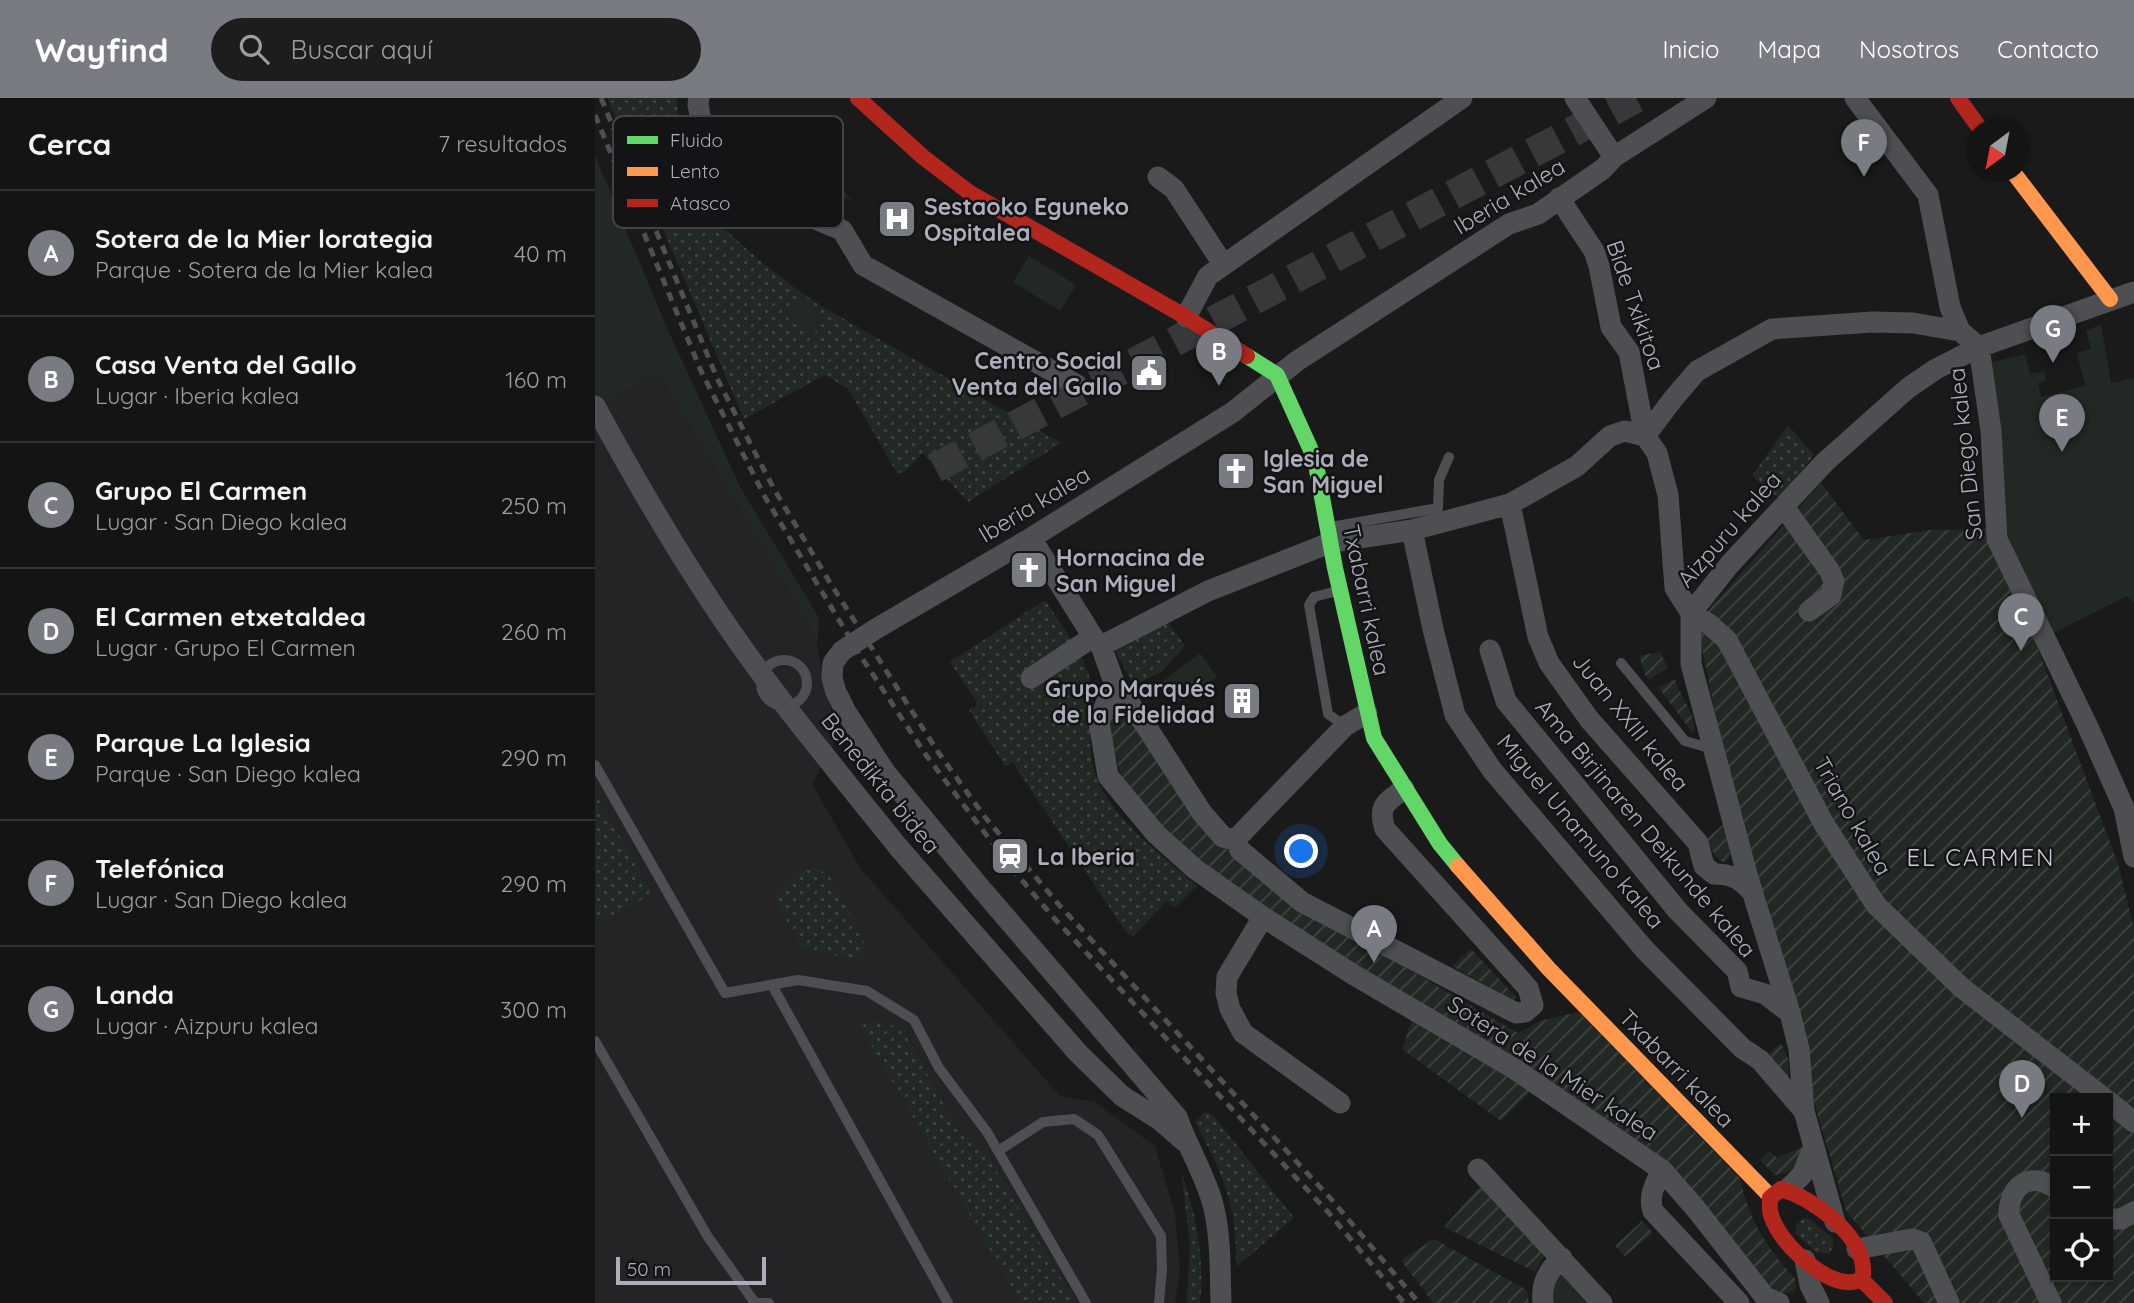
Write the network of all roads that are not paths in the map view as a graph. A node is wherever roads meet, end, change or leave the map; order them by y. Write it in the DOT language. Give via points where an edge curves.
graph roads {
  1 [pos="699,98"];
  2 [pos="858,98"];
  3 [pos="1462,98"];
  4 [pos="1575,98"];
  5 [pos="1706,98"];
  6 [pos="1854,98"];
  7 [pos="1958,98"];
  8 [pos="700,116"];
  9 [pos="1973,119"];
  10 [pos="1614,157"];
  11 [pos="1158,177"];
  12 [pos="2021,182"];
  13 [pos="1559,198"];
  14 [pos="839,228"];
  15 [pos="1223,264"];
  16 [pos="2134,292"];
  17 [pos="2110,299"];
  18 [pos="1185,317"];
  19 [pos="1960,331"];
  20 [pos="1979,346"];
  21 [pos="1277,375"];
  22 [pos="1077,385"];
  23 [pos="595,406"];
  24 [pos="1645,436"];
  25 [pos="1449,457"];
  26 [pos="1510,503"];
  27 [pos="1784,507"];
  28 [pos="1412,530"];
  29 [pos="1330,535"];
  30 [pos="1031,538"];
  31 [pos="1340,590"];
  32 [pos="1809,611"];
  33 [pos="1691,613"];
  34 [pos="1097,641"];
  35 [pos="1490,650"];
  36 [pos="1621,663"];
  37 [pos="832,678"];
  38 [pos="1031,678"];
  39 [pos="1114,682"];
  40 [pos="807,684"];
  41 [pos="1367,713"];
  42 [pos="1345,726"];
  43 [pos="1713,749"];
  44 [pos="595,765"];
  45 [pos="1404,789"];
  46 [pos="1235,840"];
  47 [pos="2134,857"];
  48 [pos="1755,894"];
  49 [pos="1263,917"];
  50 [pos="1509,924"];
  51 [pos="1486,942"];
  52 [pos="772,985"];
  53 [pos="1790,1013"];
  54 [pos="595,1041"];
  55 [pos="1149,1083"];
  56 [pos="2097,1093"];
  57 [pos="1340,1103"];
  58 [pos="2113,1106"];
  59 [pos="1147,1111"];
  60 [pos="1804,1111"];
  61 [pos="2134,1122"];
  62 [pos="1186,1143"];
  63 [pos="1813,1148"];
  64 [pos="998,1151"];
  65 [pos="1478,1169"];
  66 [pos="1662,1170"];
  67 [pos="2050,1185"];
  68 [pos="1779,1193"];
  69 [pos="2134,1212"];
  70 [pos="2113,1219"];
  71 [pos="1835,1222"];
  72 [pos="1857,1249"];
  73 [pos="1562,1258"];
  74 [pos="1805,1260"];
  75 [pos="1857,1283"];
  76 [pos="755,1303"];
  77 [pos="769,1303"];
  78 [pos="948,1303"];
  79 [pos="1086,1303"];
  80 [pos="1159,1303"];
  81 [pos="1221,1303"];
  82 [pos="1543,1303"];
  83 [pos="1602,1303"];
  84 [pos="1739,1303"];
  85 [pos="1779,1303"];
  86 [pos="1819,1303"];
  87 [pos="1829,1303"];
  88 [pos="1885,1303"];
  89 [pos="1949,1303"];
  90 [pos="2051,1303"];
  1 -- 8 [label="street"];
  2 -- 18 [label="street" via="970,193"];
  3 -- 15 [label="street"];
  4 -- 10 [label="street"];
  5 -- 10 [label="street, Iberia kalea"];
  6 -- 19 [label="street" via="1928,195 1945,286"];
  7 -- 9 [label="street"];
  10 -- 13 [label="street, Iberia kalea"];
  11 -- 15 [label="street" via="1174,189"];
  12 -- 17 [label="street"];
  13 -- 21 [label="street, Iberia kalea" via="1538,214 1509,224"];
  13 -- 24 [label="street, Bide Txikitoa" via="1594,251 1611,327 1629,352"];
  14 -- 22 [label="street" via="863,265"];
  15 -- 18 [label="street" via="1208,276"];
  16 -- 17 [label="street, Aizpuru kalea"];
  17 -- 20 [label="street, Aizpuru kalea"];
  18 -- 21 [label="street"];
  19 -- 20 [label="street, San Diego kalea"];
  19 -- 24 [label="street" via="1873,322 1772,329 1697,371"];
  20 -- 27 [label="street, Aizpuru kalea" via="1908,388 1825,462"];
  20 -- 47 [label="street, San Diego kalea" via="1991,431 1997,538 2124,808"];
  21 -- 29 [label="street, Txabarri kalea" via="1315,459"];
  21 -- 30 [label="street, Iberia kalea" via="1233,412"];
  23 -- 59 [label="street, Benedikta bidea, bridge" via="706,594 768,683 925,879 1078,1053 1122,1096"];
  24 -- 26 [label="street" via="1626,431 1610,436 1577,466"];
  24 -- 33 [label="street, Bide Txikitoa" via="1657,453 1668,495 1675,589"];
  25 -- 29 [label="lane" via="1439,480 1439,508"];
  26 -- 28 [label="street"];
  26 -- 48 [label="street, Juan XXIII kalea" via="1538,637 1549,663 1589,719 1698,843 1704,866 1714,874 1739,878"];
  27 -- 32 [label="street" via="1834,581 1831,595"];
  27 -- 33 [label="street, Aizpuru kalea"];
  28 -- 29 [label="street"];
  28 -- 60 [label="street, Miguel Unamuno kalea" via="1455,715 1485,759 1645,950 1742,1048 1760,1060"];
  29 -- 31 [label="street, Txabarri kalea"];
  29 -- 34 [label="street"];
  30 -- 34 [label="street"];
  30 -- 37 [label="street, Iberia kalea" via="842,651 833,663"];
  31 -- 41 [label="street, Txabarri kalea"];
  31 -- 42 [label="lane" via="1314,597 1309,605 1328,714"];
  33 -- 43 [label="street, Aizpuru kalea" via="1691,664"];
  33 -- 56 [label="street, Triano kalea" via="1727,640 1824,824 1876,905 1962,988"];
  34 -- 38 [label="street"];
  34 -- 39 [label="street"];
  35 -- 53 [label="street, Ama Birjinaren Deikunde kalea" via="1506,701 1678,911 1737,971 1741,987 1765,994"];
  36 -- 43 [label="lane" via="1685,741"];
  37 -- 40 [label="lane"];
  37 -- 55 [label="street" via="846,712 885,772"];
  39 -- 46 [label="street" via="1202,813 1223,837"];
  39 -- 49 [label="street, Sotera de la Mier kalea" via="1099,722 1108,776 1156,834 1195,869"];
  40 -- 40 [label="lane" via="803,670 783,660 769,666 762,679 768,700 789,706 802,698"];
  41 -- 42 [label="street"];
  41 -- 45 [label="street, Txabarri kalea" via="1374,738"];
  42 -- 46 [label="street"];
  43 -- 48 [label="street, Aizpuru kalea"];
  44 -- 52 [label="lane" via="725,993"];
  45 -- 50 [label="street, Txabarri kalea" via="1440,844"];
  45 -- 51 [label="street" via="1385,804 1381,817 1385,829"];
  46 -- 51 [label="street" via="1240,850 1301,902 1516,1013 1525,1012 1533,1005 1528,988"];
  48 -- 53 [label="street, Aizpuru kalea"];
  49 -- 57 [label="street" via="1227,977 1230,1009 1243,1032"];
  49 -- 66 [label="street, Sotera de la Mier kalea" via="1513,1068"];
  50 -- 51 [label="street"];
  50 -- 68 [label="street, Txabarri kalea" via="1676,1101"];
  52 -- 64 [label="lane" via="798,980 867,991 914,1020 939,1068"];
  52 -- 78 [label="lane"];
  53 -- 60 [label="street, Aizpuru kalea" via="1799,1049"];
  54 -- 76 [label="lane" via="708,1237"];
  55 -- 59 [label="street" via="1154,1106"];
  55 -- 62 [label="street" via="1177,1117"];
  58 -- 61 [label="street, Triano kalea"];
  59 -- 62 [label="street, Benedikta bidea"];
  60 -- 63 [label="street, Aizpuru kalea"];
  62 -- 81 [label="street" via="1213,1203"];
  63 -- 68 [label="street" via="1802,1175"];
  63 -- 71 [label="street, Aizpuru kalea"];
  64 -- 79 [label="lane"];
  64 -- 80 [label="lane" via="1043,1122 1074,1119 1098,1135 1161,1236"];
  65 -- 73 [label="street"];
  66 -- 84 [label="street" via="1653,1189 1653,1211"];
  66 -- 85 [label="street, Sotera de la Mier kalea" via="1765,1297"];
  67 -- 90 [label="street" via="2036,1180 2025,1183 2013,1194 2009,1215"];
  68 -- 71 [label="street, Txabarri kalea" via="1804,1197"];
  68 -- 74 [label="street" via="1768,1209 1771,1221"];
  69 -- 70 [label="street"];
  71 -- 72 [label="street, Txabarri kalea"];
  72 -- 75 [label="street" via="1866,1270"];
  72 -- 89 [label="street" via="1912,1239 1921,1242"];
  73 -- 82 [label="street" via="1545,1278"];
  73 -- 83 [label="street"];
  74 -- 75 [label="street" via="1831,1279"];
  74 -- 86 [label="street"];
  75 -- 87 [label="street" via="1839,1290"];
  75 -- 88 [label="street"];
  76 -- 77 [label="lane"];
}
